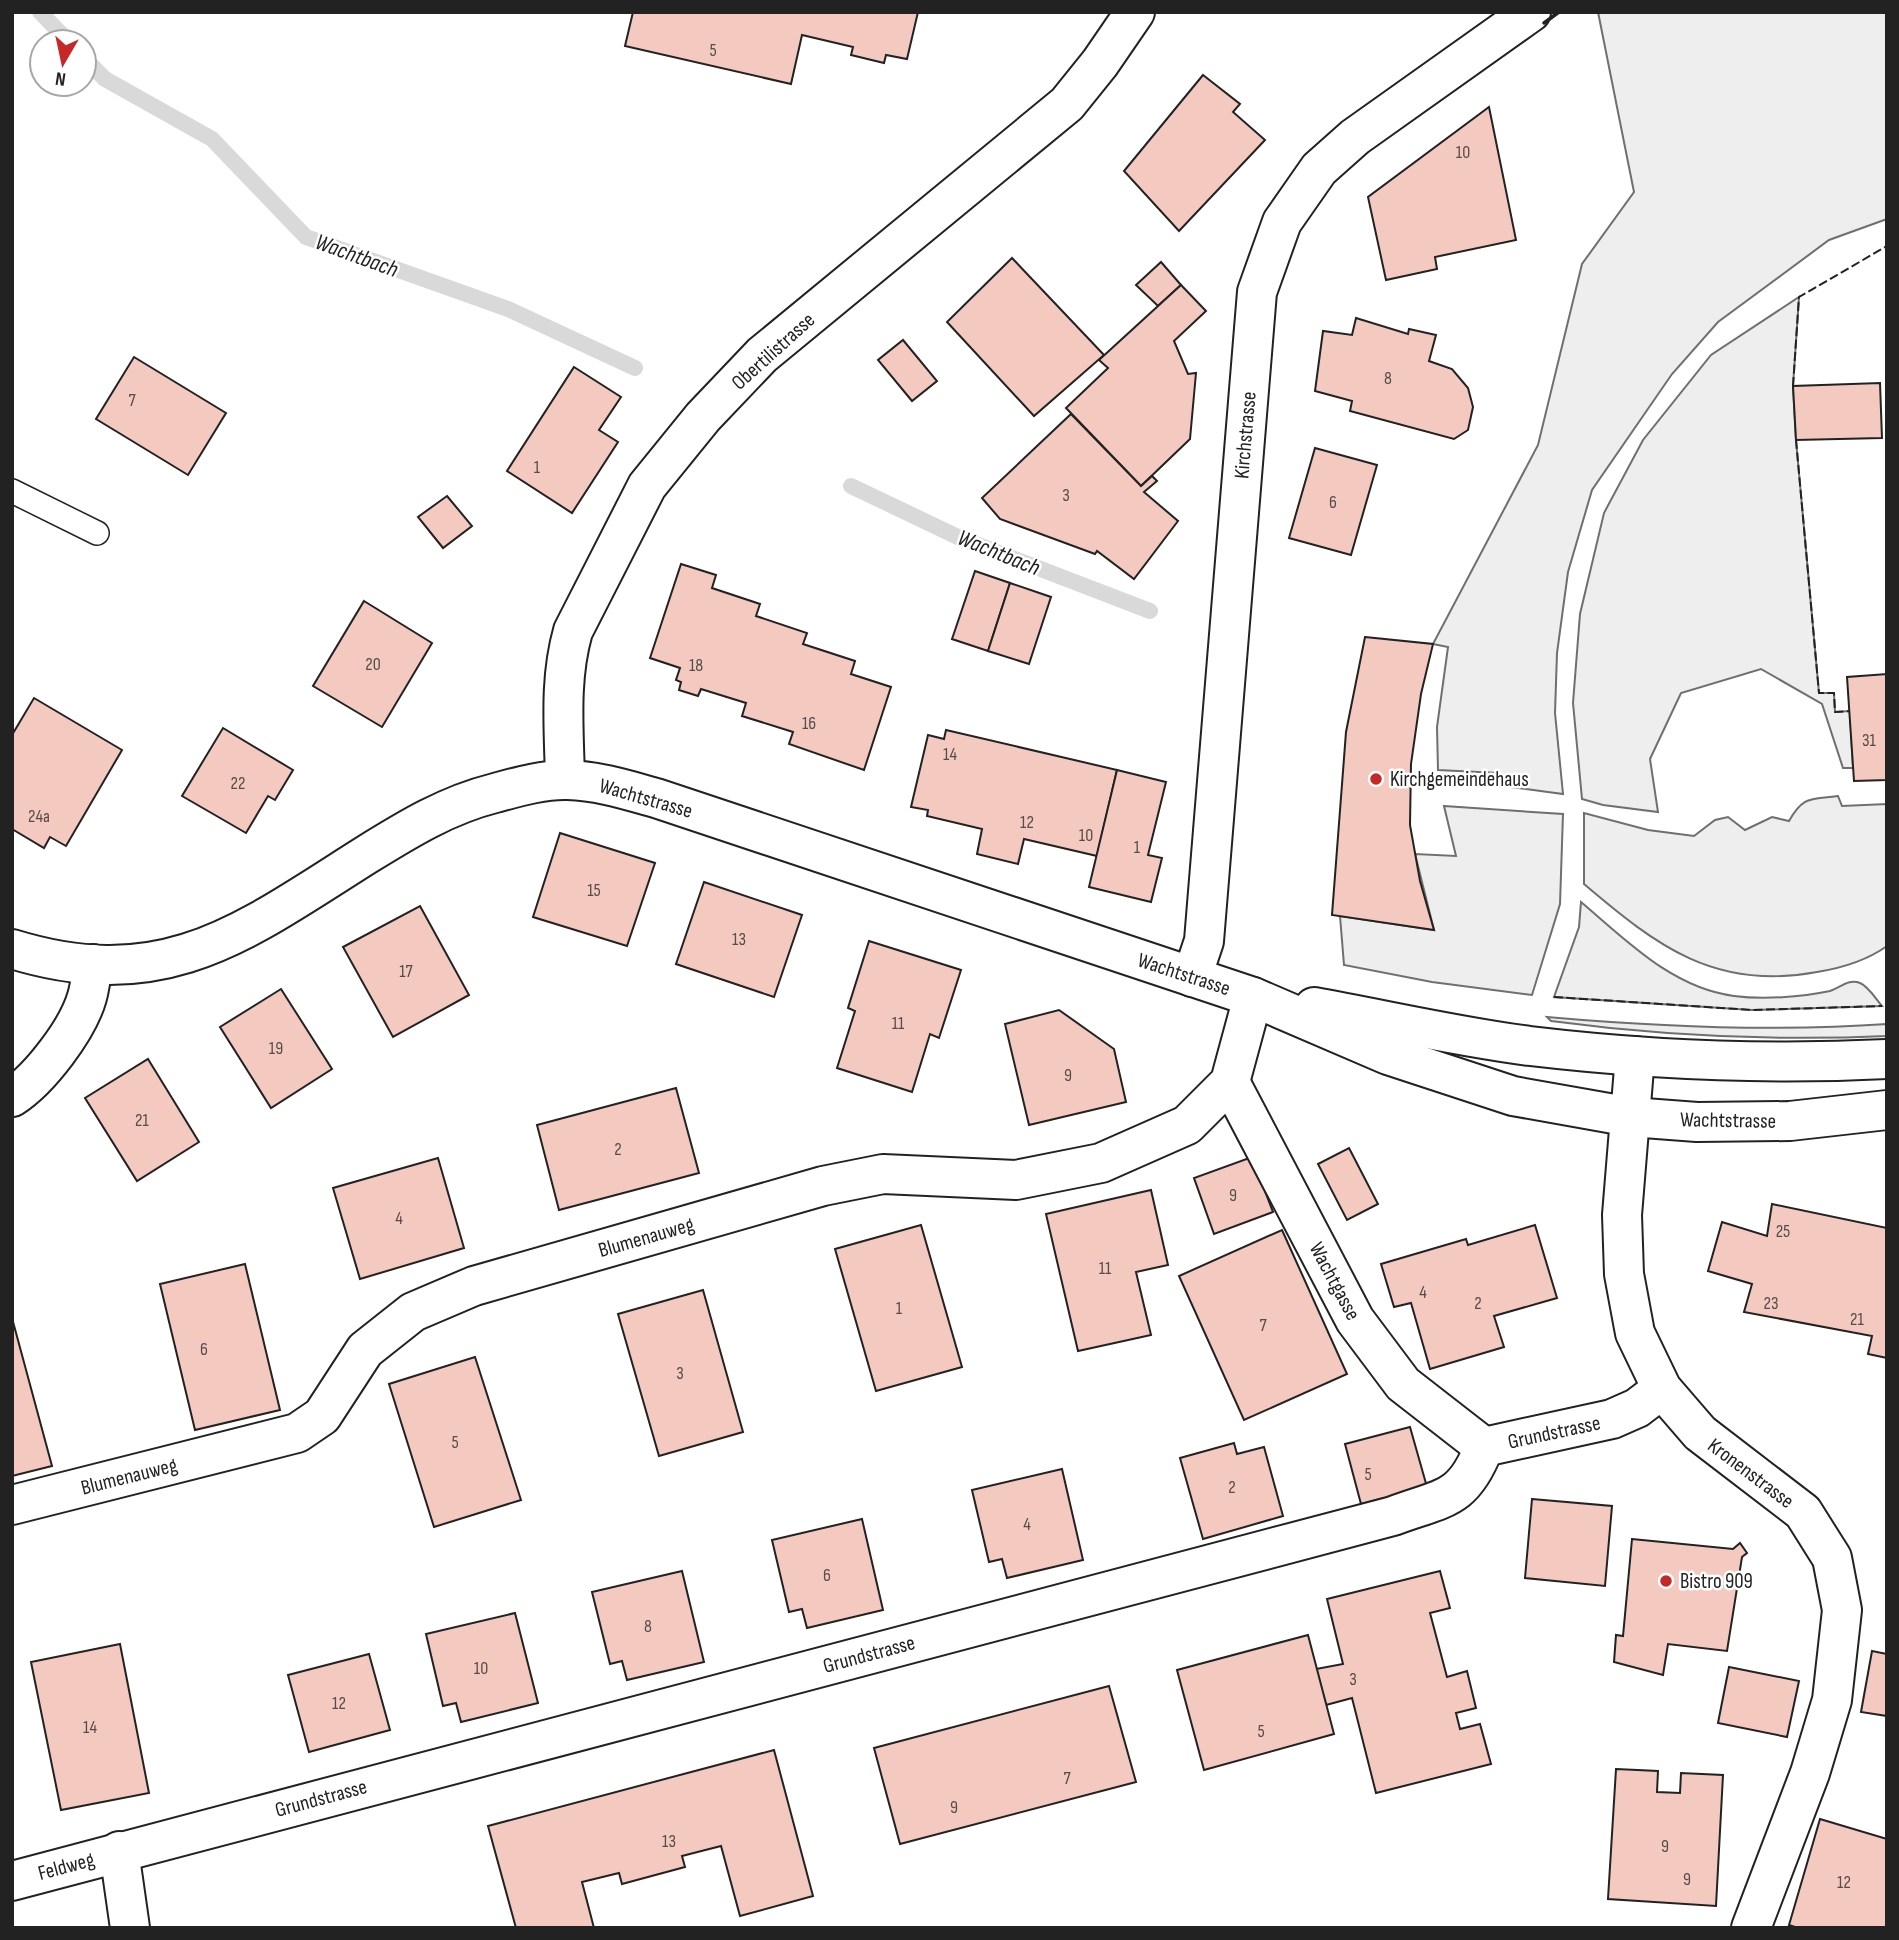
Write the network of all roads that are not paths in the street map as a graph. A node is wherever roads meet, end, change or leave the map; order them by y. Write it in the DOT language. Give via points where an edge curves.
graph roads {
  1 [pos="1135,12"];
  2 [pos="1531,12"];
  3 [pos="12,491"];
  4 [pos="97,533"];
  5 [pos="565,780"];
  6 [pos="12,949"];
  7 [pos="93,964"];
  8 [pos="1192,977"];
  9 [pos="1253,997"];
  10 [pos="1635,1056"];
  11 [pos="1887,1059"];
  12 [pos="1230,1082"];
  13 [pos="12,1097"];
  14 [pos="1887,1110"];
  15 [pos="1631,1117"];
  16 [pos="1662,1389"];
  17 [pos="1484,1447"];
  18 [pos="12,1505"];
  19 [pos="119,1852"];
  20 [pos="12,1881"];
  21 [pos="130,1928"];
  22 [pos="1751,1928"];
  1 -- 5 [label="street, Obertilistrasse" via="1067,104 762,355 647,486 573,631 562,685"];
  2 -- 8 [label="street, Kirchstrasse" via="1355,137 1319,169 1282,222 1256,292 1204,941"];
  3 -- 4 [label="lane"];
  5 -- 7 [label="street, Wachtstrasse" via="464,801 430,817 242,933 170,959 134,965"];
  5 -- 8 [label="street, Wachtstrasse" via="607,784 656,798"];
  6 -- 7 [label="street, Wachtstrasse" via="46,960"];
  7 -- 13 [label="street" via="87,998 73,1028 26,1088"];
  8 -- 9 [label="street, Wachtstrasse"];
  9 -- 10 [label="street, Wachtstrasse" via="1527,1045"];
  9 -- 12 [label="street, Blumenauweg"];
  9 -- 15 [label="street, Wachtstrasse" via="1388,1055 1513,1096"];
  10 -- 11 [label="street, Wachtstrasse" via="1762,1062"];
  10 -- 15 [label="street, Kronenstrasse"];
  12 -- 17 [label="street, Wachtgasse" via="1355,1320 1402,1384"];
  12 -- 18 [label="street, Blumenauweg" via="1188,1125 1101,1163 1016,1181 883,1174 823,1186 474,1286 414,1312 365,1350 322,1416 297,1433"];
  14 -- 15 [label="street, Wachtstrasse" via="1790,1121"];
  15 -- 16 [label="street, Kronenstrasse" via="1622,1216 1624,1274 1635,1333"];
  16 -- 17 [label="street, Grundstrasse" via="1612,1419"];
  16 -- 22 [label="street, Kronenstrasse" via="1700,1433 1803,1513 1832,1558 1842,1610 1832,1700 1810,1773"];
  17 -- 19 [label="street, Grundstrasse" via="1475,1470 1458,1492 1394,1516"];
  19 -- 20 [label="street, Feldweg"];
  19 -- 21 [label="street"];
}
